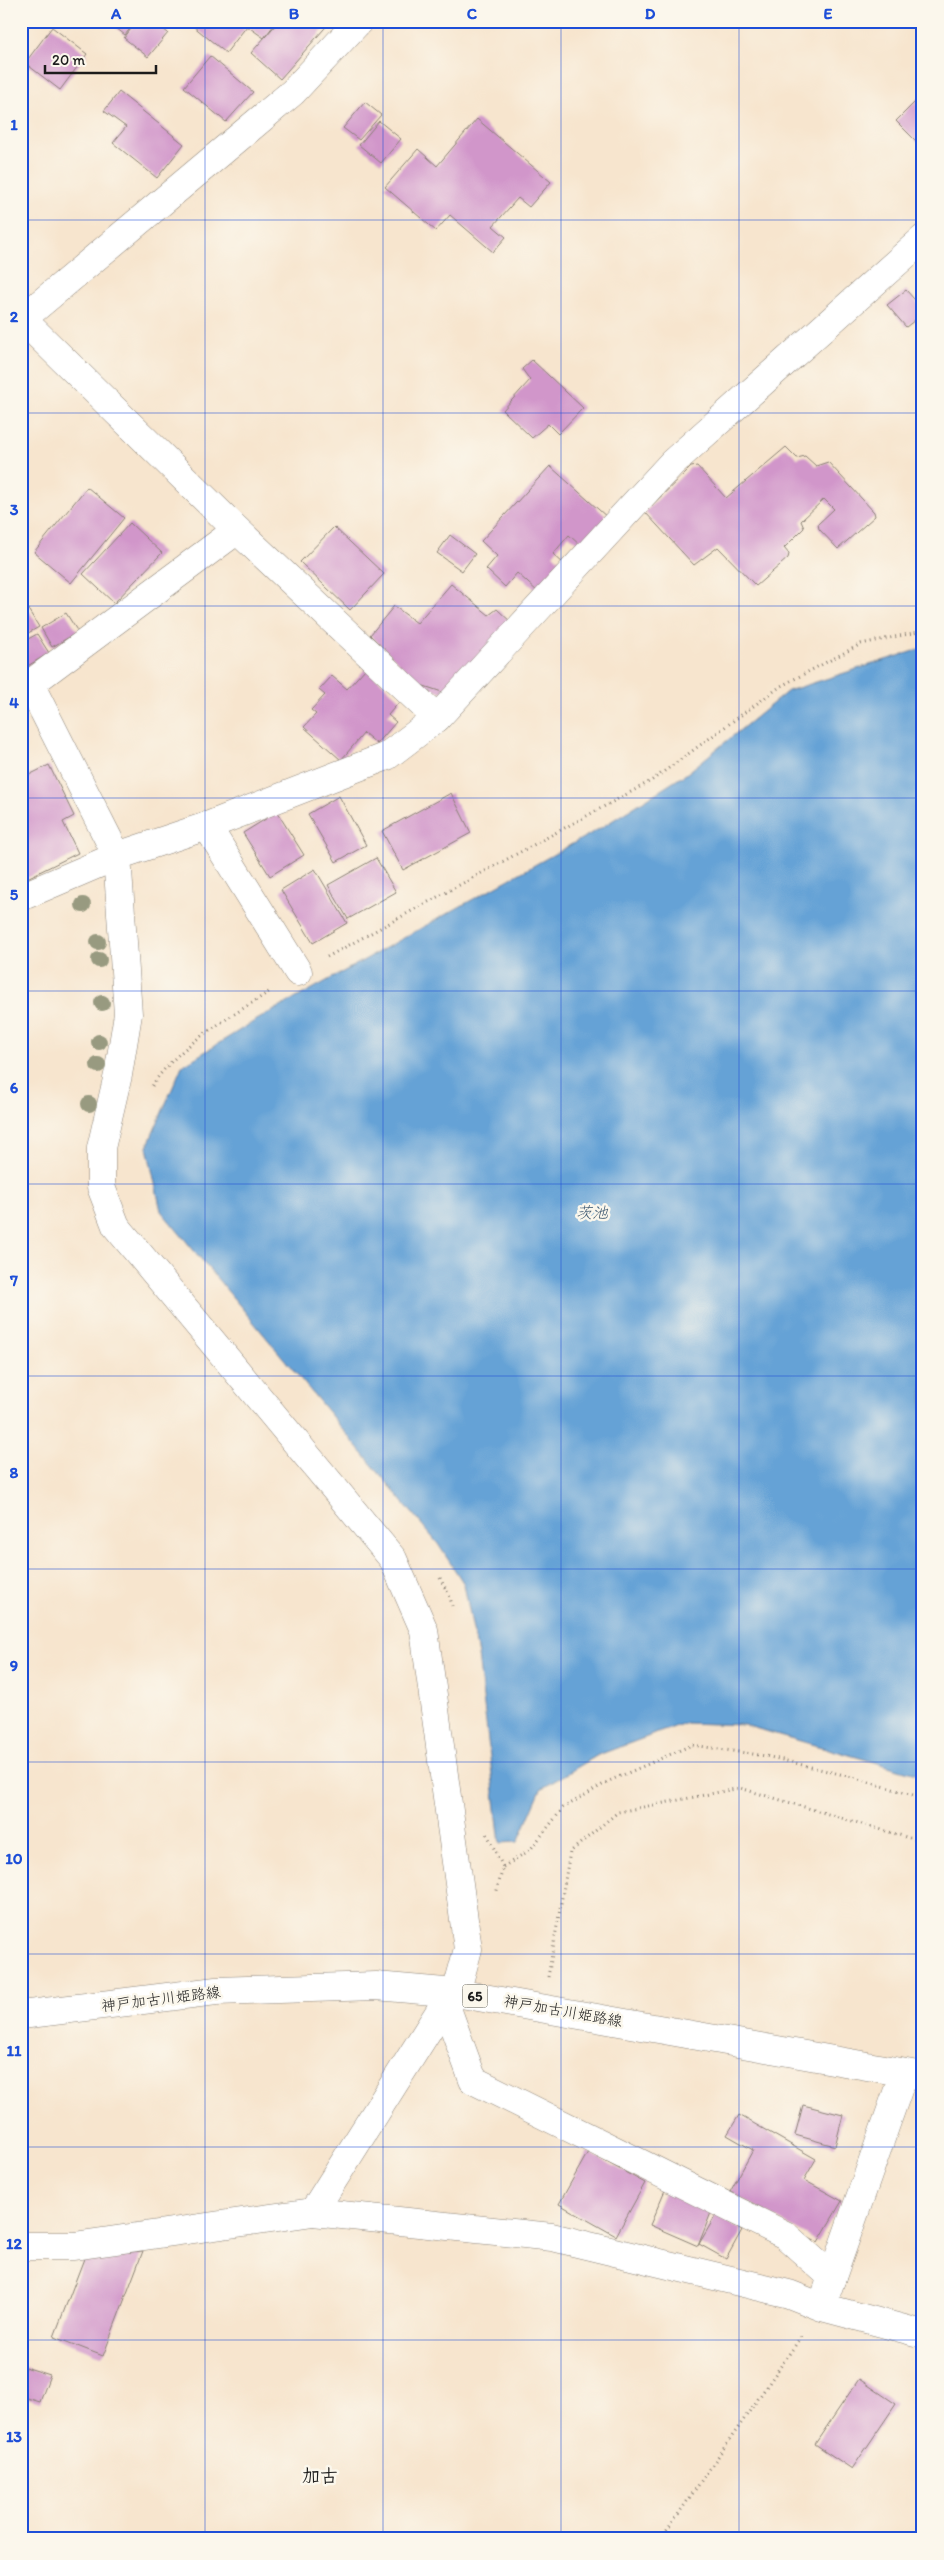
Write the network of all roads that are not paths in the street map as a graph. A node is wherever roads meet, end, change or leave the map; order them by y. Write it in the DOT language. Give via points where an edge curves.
graph roads {
  1 [pos="359,21"];
  2 [pos="923,239"];
  3 [pos="22,319"];
  4 [pos="237,530"];
  5 [pos="26,683"];
  6 [pos="437,718"];
  7 [pos="207,826"];
  8 [pos="117,856"];
  9 [pos="21,897"];
  10 [pos="298,972"];
  11 [pos="451,1998"];
  12 [pos="21,2015"];
  13 [pos="913,2075"];
  14 [pos="313,2212"];
  15 [pos="21,2246"];
  16 [pos="832,2278"];
  17 [pos="822,2307"];
  18 [pos="923,2334"];
  1 -- 3 [label="street" via="293,92"];
  2 -- 6 [label="street" via="672,463"];
  3 -- 4 [label="street"];
  4 -- 5 [label="street"];
  4 -- 6 [label="street"];
  5 -- 8 [label="street"];
  6 -- 7 [label="street" via="388,756"];
  7 -- 8 [label="street"];
  7 -- 10 [label="street"];
  8 -- 9 [label="street"];
  8 -- 11 [label="street" via="128,1014 102,1148 101,1187 116,1226 393,1559 409,1595 424,1630 468,1949"];
  11 -- 12 [label="street, 神戸加古川姫路線 / 65" via="376,1986 216,1991"];
  11 -- 13 [label="street, 神戸加古川姫路線 / 65" via="544,2008"];
  11 -- 14 [label="street"];
  11 -- 16 [label="street" via="473,2080 785,2236"];
  13 -- 16 [label="street"];
  14 -- 15 [label="street" via="74,2246"];
  14 -- 17 [label="street" via="552,2237 789,2294"];
  16 -- 17 [label="street"];
  17 -- 18 [label="street"];
}
